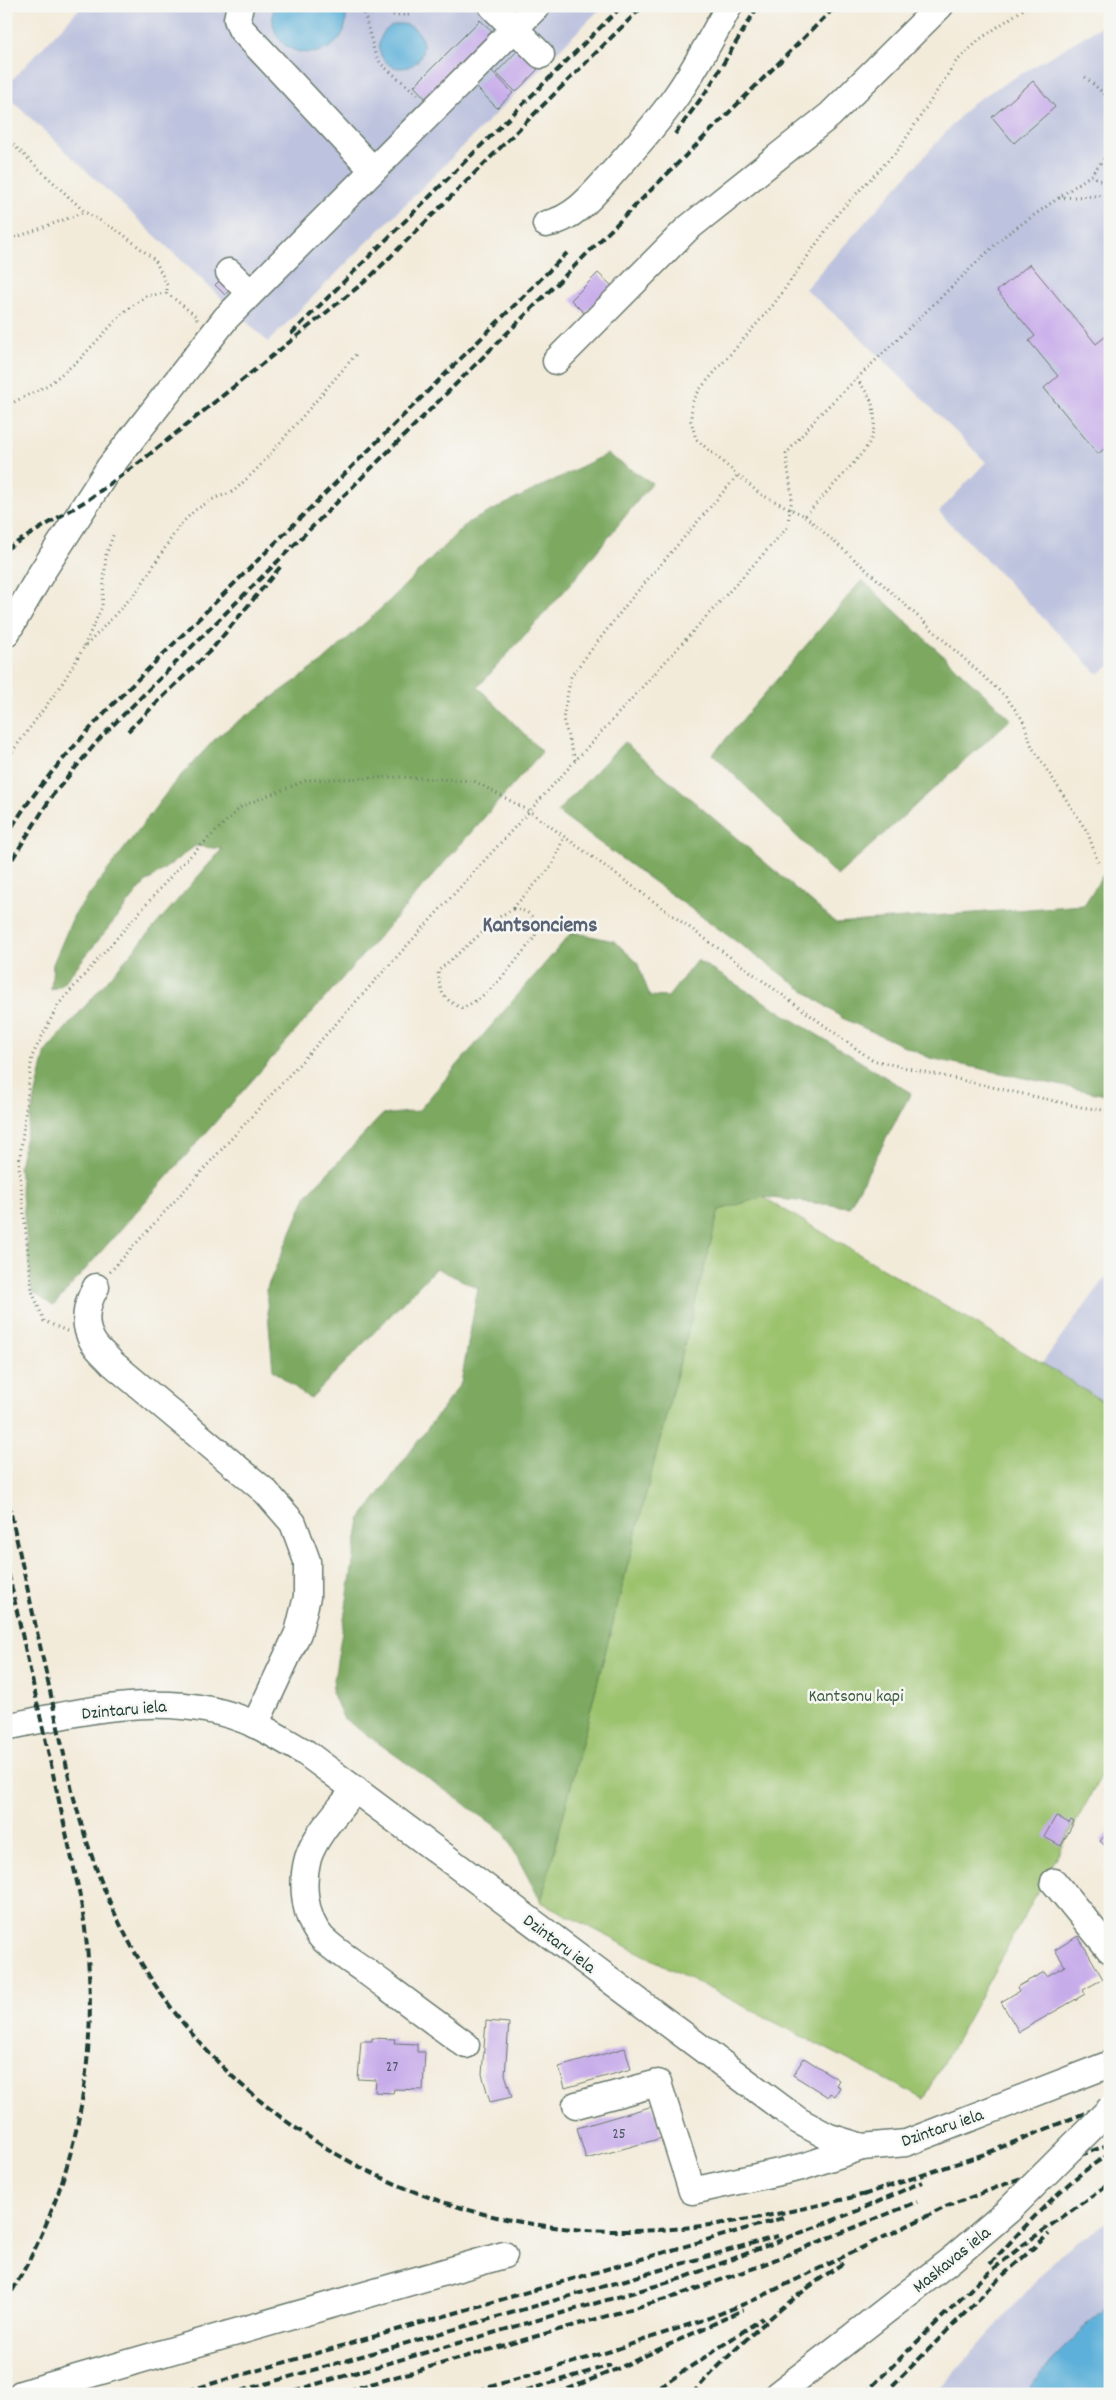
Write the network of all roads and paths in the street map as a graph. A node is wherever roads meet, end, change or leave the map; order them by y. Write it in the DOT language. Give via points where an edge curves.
graph roads {
  1 [pos="240,6"];
  2 [pos="376,6"];
  3 [pos="381,6"];
  4 [pos="492,6"];
  5 [pos="537,6"];
  6 [pos="730,6"];
  7 [pos="940,6"];
  8 [pos="1028,6"];
  9 [pos="362,8"];
  10 [pos="409,15"];
  11 [pos="514,29"];
  12 [pos="541,55"];
  13 [pos="1085,76"];
  14 [pos="1110,100"];
  15 [pos="433,110"];
  16 [pos="6,138"];
  17 [pos="1110,151"];
  18 [pos="373,170"];
  19 [pos="1092,175"];
  20 [pos="1110,186"];
  21 [pos="1107,195"];
  22 [pos="1059,198"];
  23 [pos="1110,204"];
  24 [pos="85,212"];
  25 [pos="546,224"];
  26 [pos="6,241"];
  27 [pos="230,272"];
  28 [pos="167,293"];
  29 [pos="250,293"];
  30 [pos="358,352"];
  31 [pos="195,356"];
  32 [pos="556,361"];
  33 [pos="856,379"];
  34 [pos="6,406"];
  35 [pos="737,476"];
  36 [pos="790,508"];
  37 [pos="805,516"];
  38 [pos="114,533"];
  39 [pos="6,634"];
  40 [pos="83,649"];
  41 [pos="6,760"];
  42 [pos="575,761"];
  43 [pos="529,811"];
  44 [pos="564,837"];
  45 [pos="1098,863"];
  46 [pos="513,909"];
  47 [pos="1110,1111"];
  48 [pos="96,1287"];
  49 [pos="93,1342"];
  50 [pos="255,1725"];
  51 [pos="6,1727"];
  52 [pos="355,1789"];
  53 [pos="1054,1882"];
  54 [pos="1110,1950"];
  55 [pos="466,2045"];
  56 [pos="1110,2064"];
  57 [pos="576,2105"];
  58 [pos="1110,2109"];
  59 [pos="862,2147"];
  60 [pos="504,2255"];
  61 [pos="21,2394"];
  62 [pos="778,2394"];
  1 -- 18 [label="street" via="238,19 241,29"];
  2 -- 9 [label="path"];
  3 -- 10 [label="path" via="392,15"];
  4 -- 11 [label="street"];
  5 -- 11 [label="street"];
  6 -- 25 [label="street" via="678,93 652,127 575,211 567,218"];
  7 -- 32 [label="street" via="830,115 686,229"];
  8 -- 35 [label="path" via="980,39 956,62 899,149 838,212 774,304 700,389 692,403 690,421 696,439"];
  9 -- 15 [label="path" via="381,64"];
  11 -- 12 [label="street"];
  11 -- 15 [label="street"];
  13 -- 14 [label="path"];
  15 -- 18 [label="street"];
  16 -- 24 [label="path"];
  17 -- 19 [label="path"];
  18 -- 29 [label="street"];
  19 -- 20 [label="path"];
  19 -- 22 [label="path"];
  21 -- 22 [label="path"];
  21 -- 23 [label="path"];
  22 -- 33 [label="path" via="1003,237"];
  24 -- 26 [label="path"];
  24 -- 28 [label="path" via="120,232 154,260 167,285"];
  27 -- 29 [label="street"];
  28 -- 31 [label="path" via="197,317"];
  28 -- 34 [label="path" via="146,296 124,312 79,360 48,385"];
  29 -- 31 [label="street"];
  30 -- 40 [label="path" via="253,473 233,492 195,510 179,526 138,590"];
  31 -- 39 [label="street" via="109,468"];
  33 -- 36 [label="path" via="818,416 786,454 792,498"];
  33 -- 37 [label="path" via="868,392 876,414 871,441"];
  35 -- 36 [label="path" via="760,494"];
  35 -- 42 [label="path" via="630,600 572,676 563,719"];
  36 -- 37 [label="path"];
  36 -- 42 [label="path" via="787,528"];
  37 -- 45 [label="path" via="1004,696 1023,720 1032,747 1088,833"];
  38 -- 40 [label="path" via="106,555 102,607"];
  40 -- 41 [label="path" via="60,687"];
  42 -- 43 [label="path"];
  43 -- 44 [label="path"];
  43 -- 48 [label="path"];
  43 -- 49 [label="path" via="474,780 401,777 307,780 242,806 180,866 58,1005 32,1056 19,1166 32,1291 44,1321"];
  44 -- 46 [label="path" via="552,866"];
  44 -- 47 [label="path" via="872,1060"];
  46 -- 46 [label="path" via="438,971 439,988 447,1002 462,1008 478,1001 535,937 537,926 532,915"];
  48 -- 49 [label="street" via="87,1302 86,1316"];
  49 -- 50 [label="street" via="112,1363 266,1492 293,1523 307,1561 307,1597 295,1641"];
  50 -- 51 [label="street, Dzintaru iela" via="216,1711 138,1704 89,1710"];
  50 -- 52 [label="street, Dzintaru iela" via="306,1753"];
  52 -- 55 [label="street" via="309,1856 304,1877 311,1918 322,1937 342,1954"];
  52 -- 59 [label="street, Dzintaru iela" via="799,2121 829,2138"];
  53 -- 54 [label="street"];
  56 -- 59 [label="street, Dzintaru iela" via="906,2143"];
  57 -- 59 [label="street" via="658,2083 692,2191 802,2167"];
  58 -- 62 [label="street, Maskavas iela, bridge" via="1008,2211 952,2259"];
  60 -- 61 [label="street"];
}
